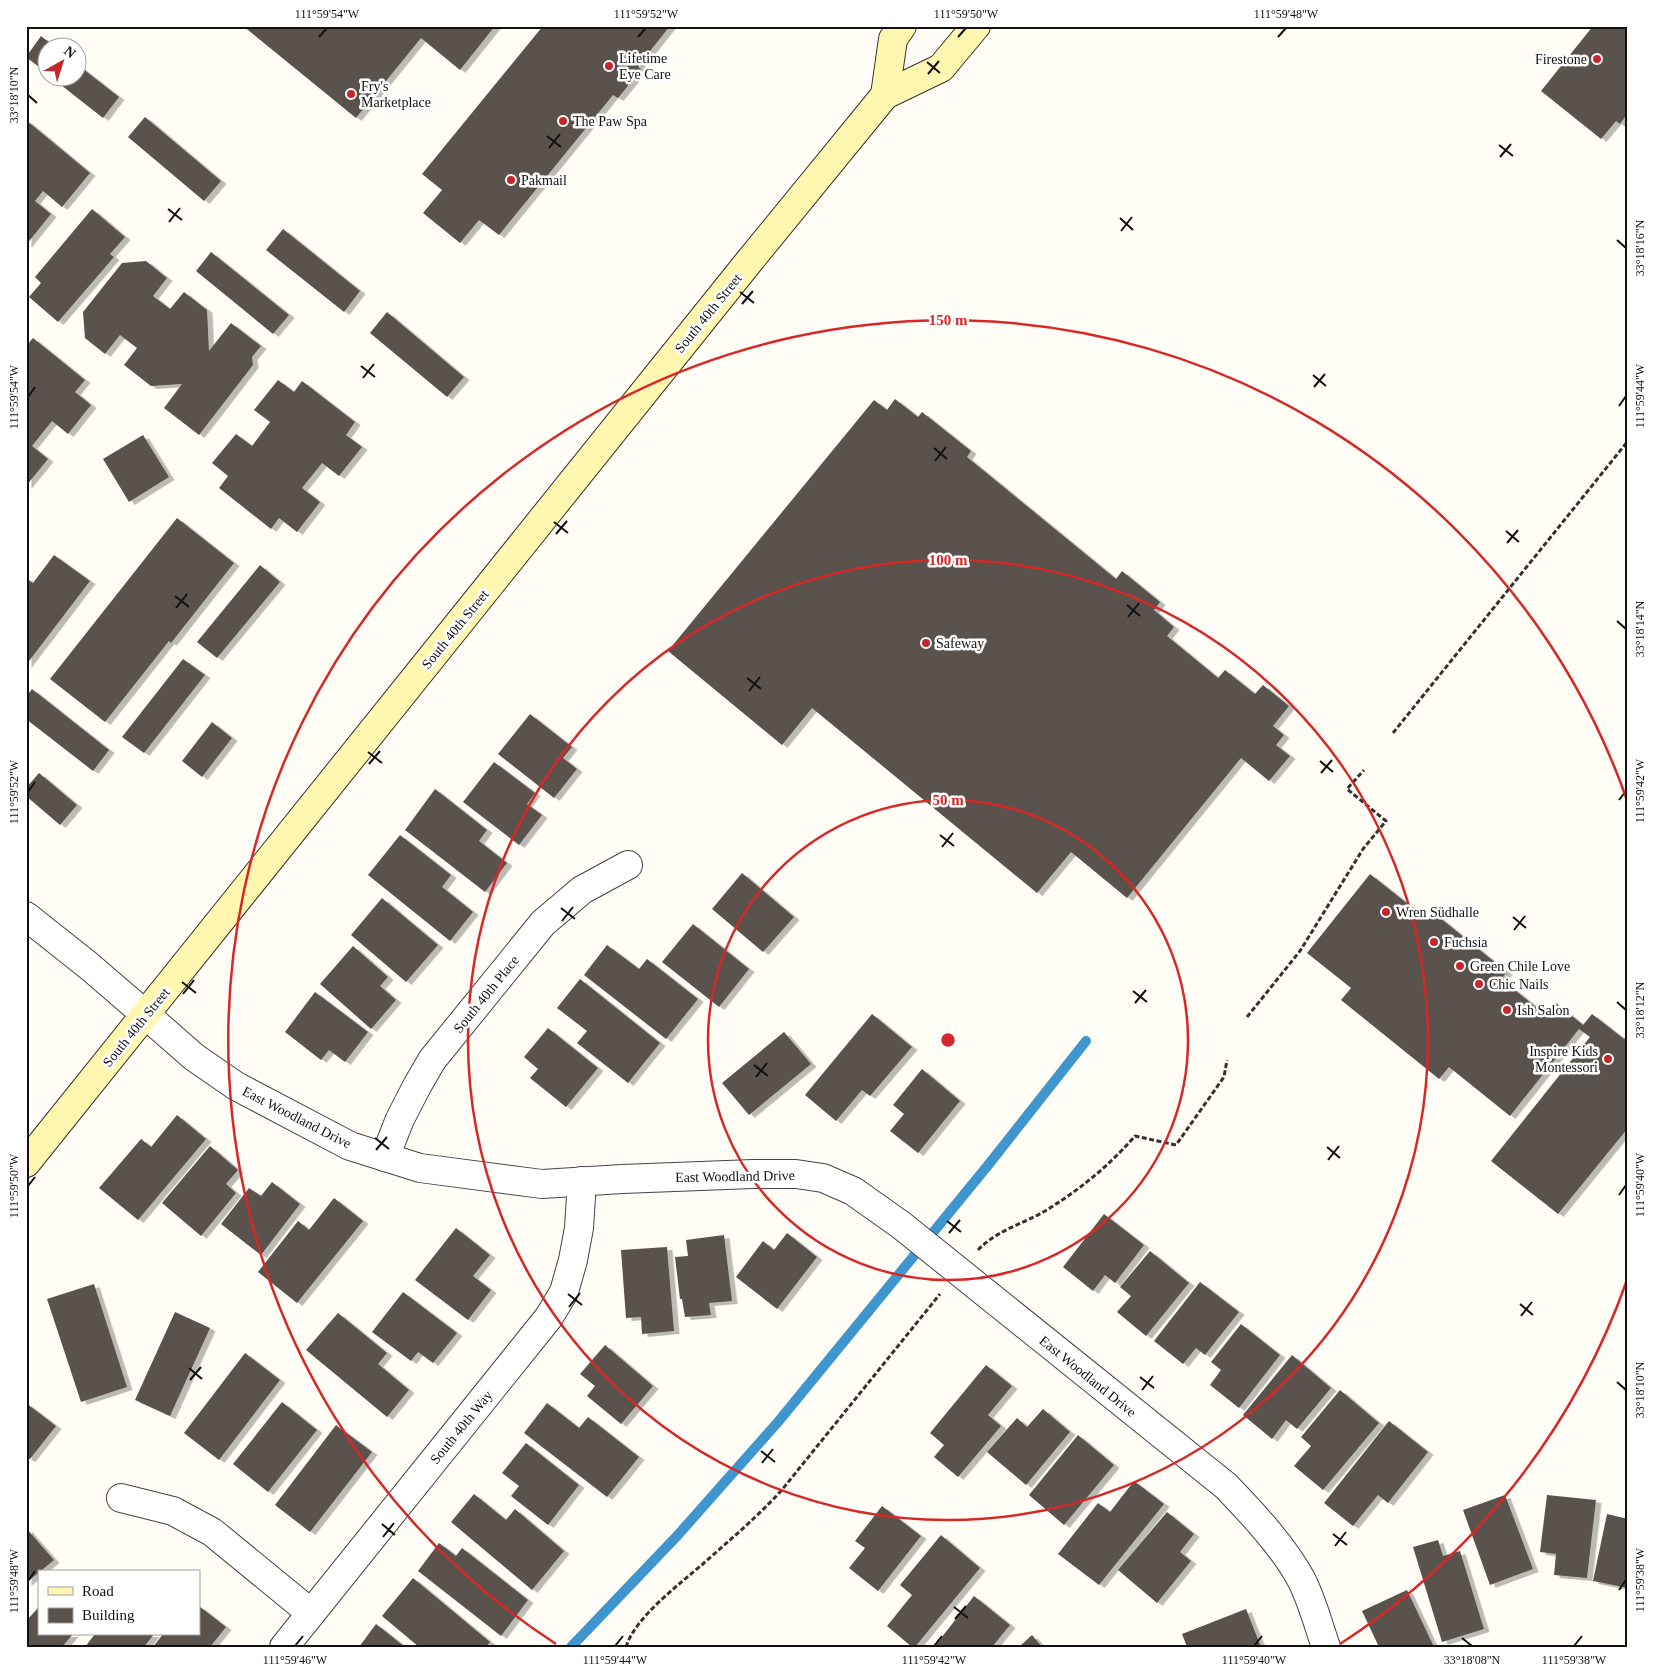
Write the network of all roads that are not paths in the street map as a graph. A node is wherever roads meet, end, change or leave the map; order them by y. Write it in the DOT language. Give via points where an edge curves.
graph roads {
  1 [pos="902,26"];
  2 [pos="976,26"];
  3 [pos="885,95"];
  4 [pos="628,866"];
  5 [pos="26,916"];
  6 [pos="146,1015"];
  7 [pos="385,1158"];
  8 [pos="26,1163"];
  9 [pos="582,1181"];
  10 [pos="121,1498"];
  11 [pos="311,1613"];
  12 [pos="284,1647"];
  13 [pos="1326,1647"];
  1 -- 3 [label="main road" via="893,39"];
  2 -- 3 [label="main road, South 40th Street" via="941,68"];
  3 -- 6 [label="main road, South 40th Street"];
  4 -- 7 [label="street, South 40th Place" via="582,890 543,923 432,1060 400,1119"];
  5 -- 6 [label="street, East Woodland Drive"];
  6 -- 7 [label="street, East Woodland Drive" via="194,1057 236,1086 350,1146"];
  6 -- 8 [label="main road, South 40th Street"];
  7 -- 9 [label="street, East Woodland Drive" via="420,1168 533,1183"];
  9 -- 11 [label="street, South 40th Way" via="573,1260 564,1292 549,1317"];
  9 -- 13 [label="street, East Woodland Drive" via="796,1174 823,1178 852,1191 901,1225 1226,1486 1253,1514 1300,1577"];
  10 -- 11 [label="street" via="173,1512 212,1532"];
  11 -- 12 [label="street, South 40th Way"];
}
